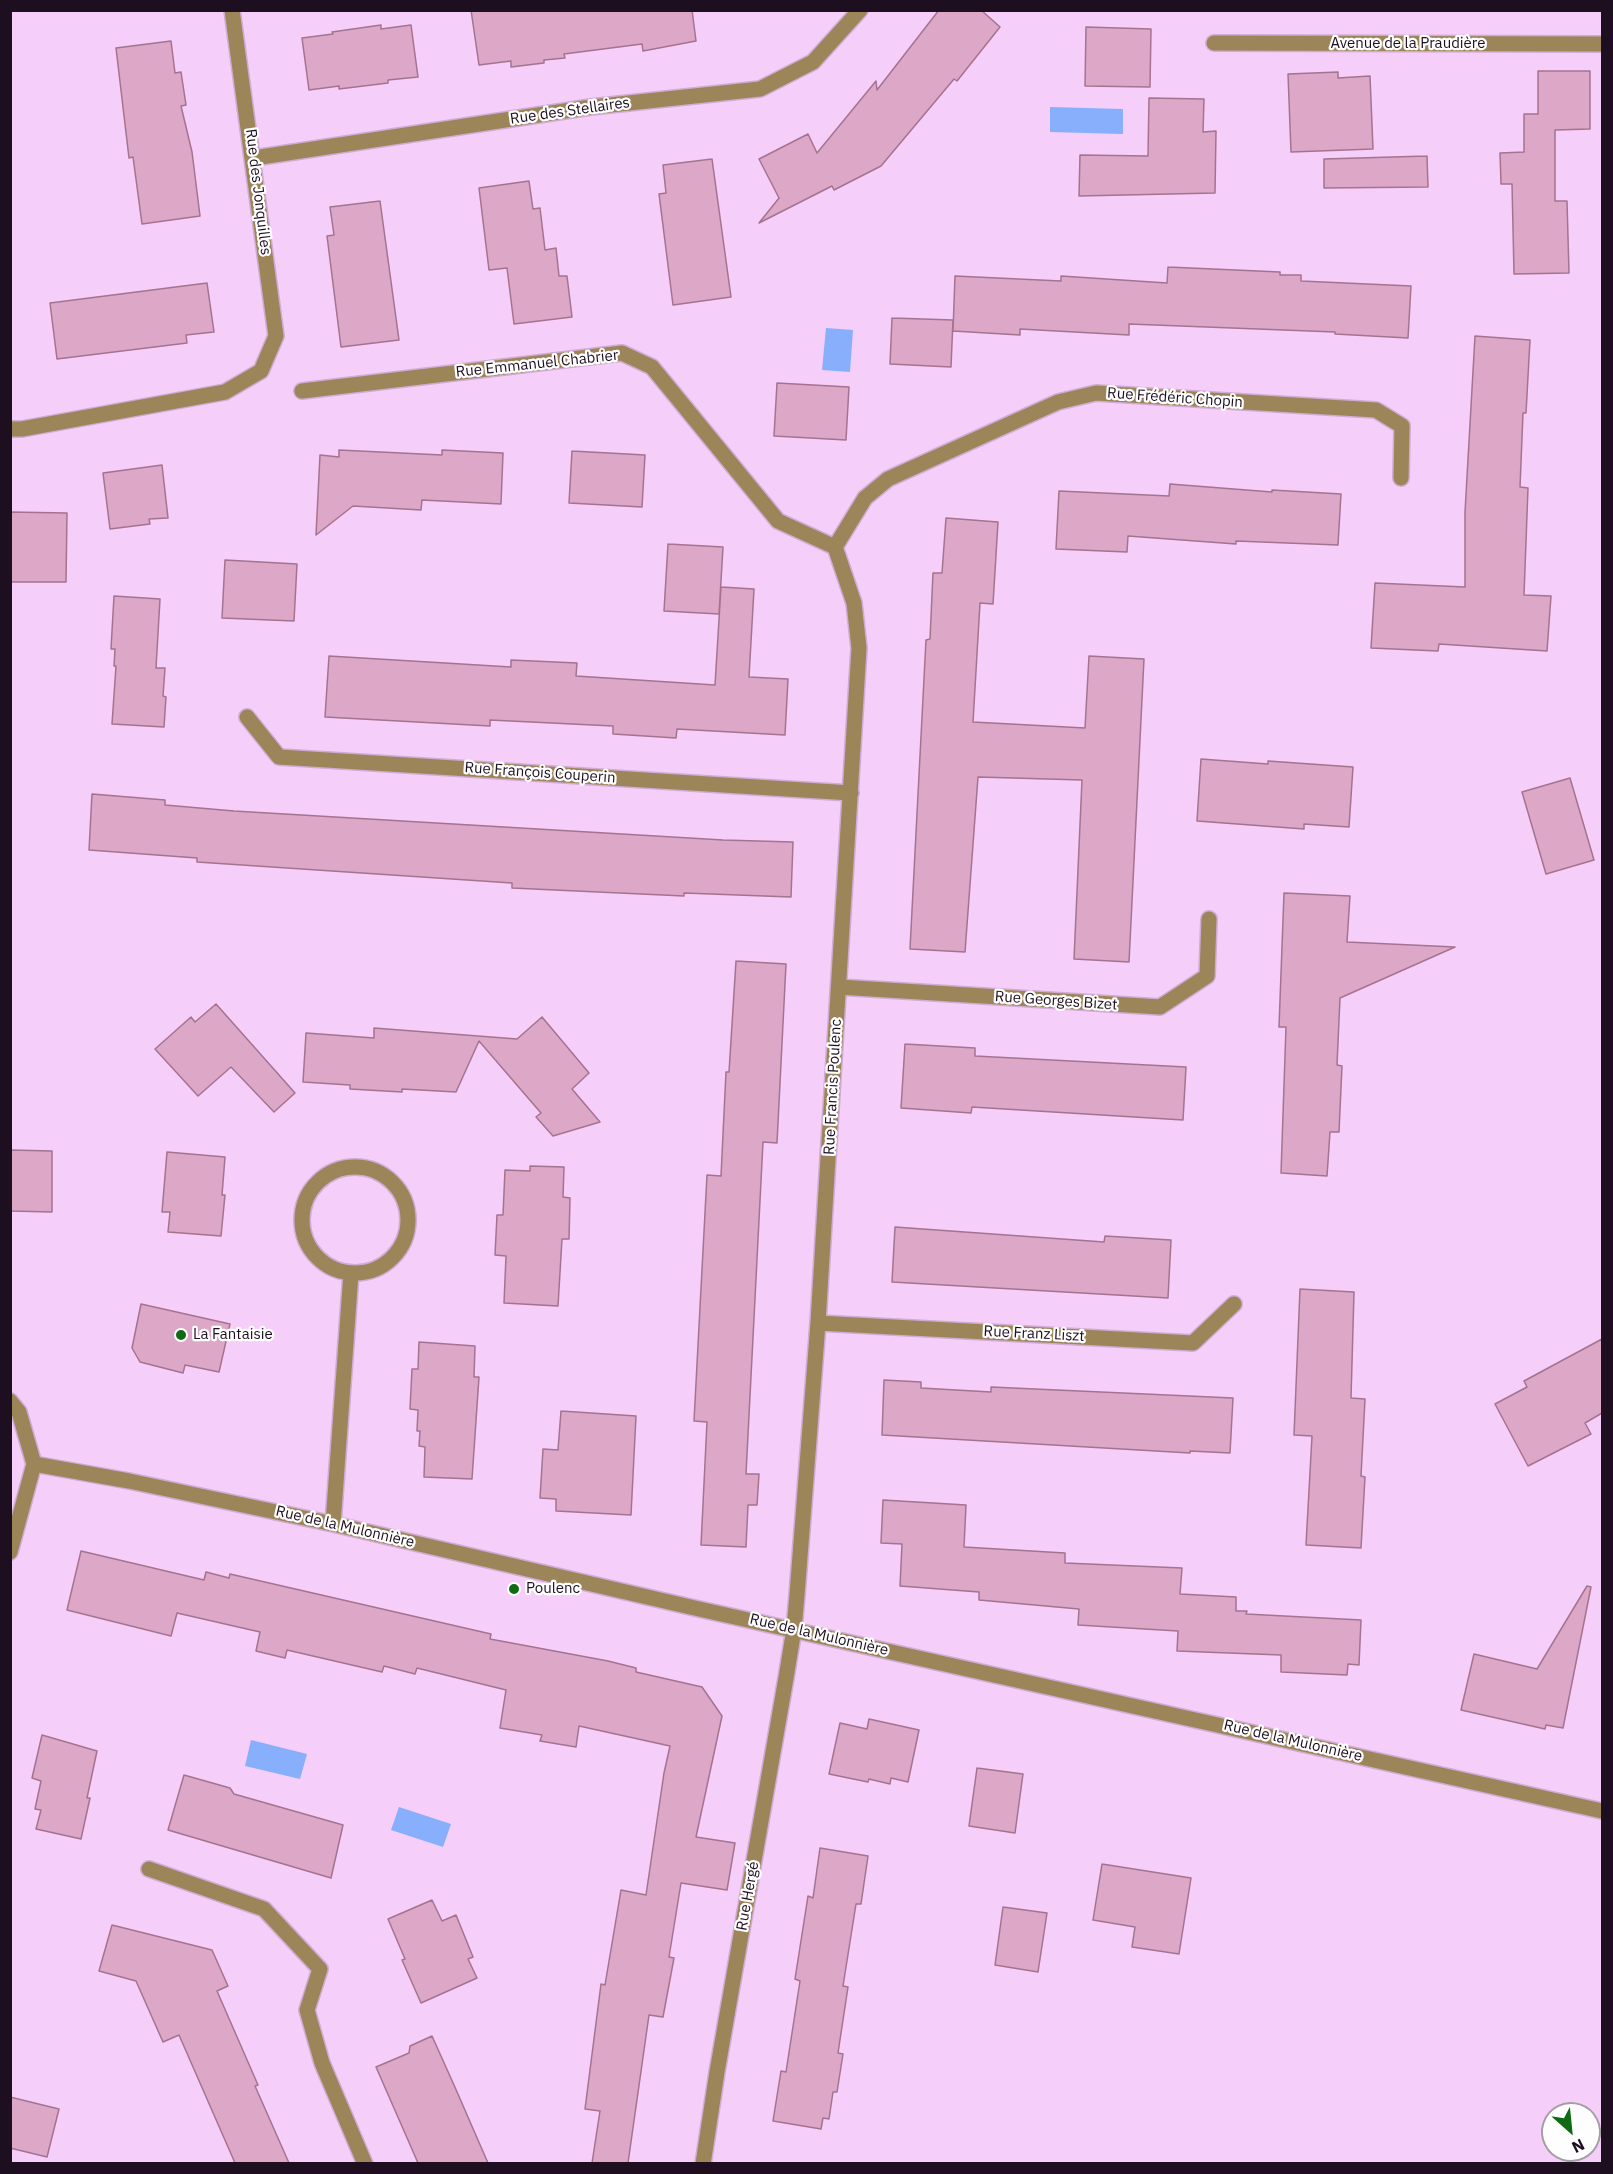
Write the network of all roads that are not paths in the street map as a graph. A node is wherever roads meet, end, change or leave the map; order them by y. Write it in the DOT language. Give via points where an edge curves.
graph roads {
  1 [pos="232,10"];
  2 [pos="860,10"];
  3 [pos="1214,43"];
  4 [pos="1602,44"];
  5 [pos="254,158"];
  6 [pos="302,390"];
  7 [pos="10,429"];
  8 [pos="1401,478"];
  9 [pos="835,547"];
  10 [pos="247,717"];
  11 [pos="851,793"];
  12 [pos="1209,919"];
  13 [pos="839,987"];
  14 [pos="351,1273"];
  15 [pos="1234,1304"];
  16 [pos="818,1323"];
  17 [pos="10,1401"];
  18 [pos="34,1464"];
  19 [pos="333,1524"];
  20 [pos="10,1552"];
  21 [pos="794,1629"];
  22 [pos="1602,1811"];
  23 [pos="149,1869"];
  24 [pos="365,2163"];
  25 [pos="703,2163"];
  1 -- 5 [label="street, Rue des Jonquilles"];
  2 -- 5 [label="street, Rue des Stellaires" via="813,62 760,89 591,107"];
  3 -- 4 [label="street, Avenue de la Praudière"];
  5 -- 7 [label="street, Rue des Jonquilles" via="276,336 261,370 225,392"];
  6 -- 9 [label="street, Rue Emmanuel Chabrier" via="622,353 652,367 778,521"];
  8 -- 9 [label="street, Rue Frédéric Chopin" via="1402,426 1376,410 1096,393 1058,402 888,479 865,498"];
  9 -- 11 [label="street, Rue Francis Poulenc" via="854,603 859,648"];
  10 -- 11 [label="street, Rue François Couperin" via="279,757"];
  11 -- 13 [label="street, Rue Francis Poulenc"];
  12 -- 13 [label="street, Rue Georges Bizet" via="1207,976 1160,1007"];
  13 -- 16 [label="street, Rue Francis Poulenc"];
  14 -- 14 [label="street" via="333,1269 307,1243 303,1207 323,1176 357,1166 389,1178 400,1190 409,1222 405,1239 384,1265"];
  14 -- 19 [label="street"];
  15 -- 16 [label="street, Rue Franz Liszt" via="1193,1343"];
  16 -- 21 [label="street, Rue Francis Poulenc"];
  17 -- 18 [label="street" via="19,1412"];
  18 -- 19 [label="street, Rue de la Mulonnière"];
  18 -- 20 [label="street"];
  19 -- 21 [label="street, Rue de la Mulonnière"];
  21 -- 22 [label="street, Rue de la Mulonnière"];
  21 -- 25 [label="street, Rue Hergé"];
  23 -- 24 [label="street" via="264,1909 320,1969 307,2010 322,2063"];
}
